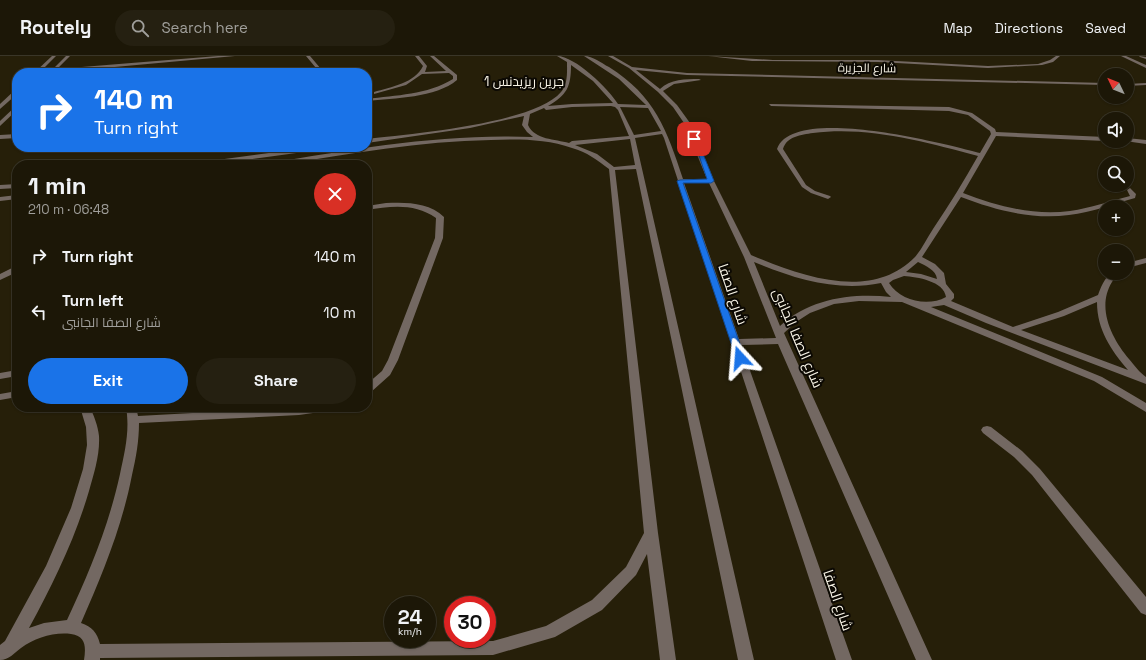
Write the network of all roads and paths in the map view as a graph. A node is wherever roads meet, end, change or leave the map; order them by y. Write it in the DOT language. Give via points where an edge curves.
graph roads {
  1 [pos="45,56"];
  2 [pos="68,56"];
  3 [pos="233,56"];
  4 [pos="308,56"];
  5 [pos="417,56"];
  6 [pos="432,56"];
  7 [pos="559,56"];
  8 [pos="586,56"];
  9 [pos="610,56"];
  10 [pos="710,56"];
  11 [pos="733,56"];
  12 [pos="1058,56"];
  13 [pos="52,57"];
  14 [pos="1125,57"];
  15 [pos="1144,57"];
  16 [pos="739,58"];
  17 [pos="1044,58"];
  18 [pos="799,60"];
  19 [pos="569,62"];
  20 [pos="153,63"];
  21 [pos="630,67"];
  22 [pos="1146,67"];
  23 [pos="41,68"];
  24 [pos="56,68"];
  25 [pos="97,68"];
  26 [pos="150,68"];
  27 [pos="319,68"];
  28 [pos="450,72"];
  29 [pos="421,73"];
  30 [pos="672,73"];
  31 [pos="926,80"];
  32 [pos="678,82"];
  33 [pos="1098,84"];
  34 [pos="1146,84"];
  35 [pos="1134,85"];
  36 [pos="934,86"];
  37 [pos="388,90"];
  38 [pos="1098,90"];
  39 [pos="660,91"];
  40 [pos="372,94"];
  41 [pos="12,95"];
  42 [pos="401,95"];
  43 [pos="372,99"];
  44 [pos="1,105"];
  45 [pos="618,105"];
  46 [pos="771,105"];
  47 [pos="650,107"];
  48 [pos="541,108"];
  49 [pos="12,112"];
  50 [pos="528,113"];
  51 [pos="0,124"];
  52 [pos="664,132"];
  53 [pos="994,134"];
  54 [pos="12,136"];
  55 [pos="0,137"];
  56 [pos="632,137"];
  57 [pos="539,139"];
  58 [pos="1098,139"];
  59 [pos="372,140"];
  60 [pos="12,141"];
  61 [pos="1134,141"];
  62 [pos="0,142"];
  63 [pos="558,142"];
  64 [pos="1146,142"];
  65 [pos="372,150"];
  66 [pos="290,152"];
  67 [pos="360,152"];
  68 [pos="981,155"];
  69 [pos="232,160"];
  70 [pos="304,160"];
  71 [pos="639,167"];
  72 [pos="612,168"];
  73 [pos="680,181"];
  74 [pos="711,181"];
  75 [pos="12,186"];
  76 [pos="0,187"];
  77 [pos="1132,192"];
  78 [pos="959,194"];
  79 [pos="12,197"];
  80 [pos="828,197"];
  81 [pos="0,198"];
  82 [pos="372,207"];
  83 [pos="748,257"];
  84 [pos="918,258"];
  85 [pos="1146,260"];
  86 [pos="1134,264"];
  87 [pos="12,271"];
  88 [pos="0,277"];
  89 [pos="891,277"];
  90 [pos="1108,280"];
  91 [pos="838,283"];
  92 [pos="942,284"];
  93 [pos="1102,297"];
  94 [pos="846,299"];
  95 [pos="906,301"];
  96 [pos="946,302"];
  97 [pos="1012,330"];
  98 [pos="780,337"];
  99 [pos="735,342"];
  100 [pos="12,374"];
  101 [pos="0,376"];
  102 [pos="1144,380"];
  103 [pos="372,386"];
  104 [pos="12,395"];
  105 [pos="0,397"];
  106 [pos="1146,408"];
  107 [pos="87,412"];
  108 [pos="132,412"];
  109 [pos="281,412"];
  110 [pos="134,420"];
  111 [pos="987,430"];
  112 [pos="651,533"];
  113 [pos="1146,608"];
  114 [pos="72,628"];
  115 [pos="6,650"];
  116 [pos="93,656"];
  117 [pos="668,660"];
  118 [pos="746,660"];
  119 [pos="844,660"];
  120 [pos="924,660"];
  1 -- 13 [label="street"];
  2 -- 24 [label="street"];
  3 -- 20 [label="street"];
  4 -- 27 [label="street"];
  5 -- 29 [label="street" via="424,66"];
  6 -- 28 [label="street"];
  7 -- 19 [label="street"];
  8 -- 47 [label="street, شارع الصفا" via="625,81"];
  9 -- 21 [label="street, شارع الصفا الجانبى"];
  10 -- 16 [label="street"];
  11 -- 16 [label="street"];
  12 -- 18 [label="street" via="1050,62 1038,65 1009,67"];
  13 -- 23 [label="street"];
  14 -- 15 [label="street"];
  14 -- 22 [label="street"];
  16 -- 18 [label="street"];
  17 -- 18 [label="street" via="1026,63 1000,65 890,59"];
  19 -- 45 [label="street" via="586,72"];
  19 -- 48 [label="street" via="567,87 558,98"];
  20 -- 25 [label="street"];
  20 -- 26 [label="street"];
  21 -- 30 [label="street, شارع الجزيرة"];
  21 -- 39 [label="street, شارع الصفا الجانبى"];
  28 -- 29 [label="street"];
  28 -- 42 [label="street" via="455,76 455,80 449,85 437,90"];
  29 -- 37 [label="street" via="408,82"];
  30 -- 31 [label="street, شارع الجزيرة"];
  30 -- 32 [label="street" via="666,75 667,79"];
  31 -- 33 [label="street, شارع الجزيرة"];
  31 -- 36 [label="street"];
  32 -- 36 [label="street, شارع الجزيرة" via="711,80"];
  32 -- 39 [label="street, شارع الجزيرة" via="663,87"];
  34 -- 35 [label="street"];
  36 -- 38 [label="street, شارع الجزيرة"];
  37 -- 40 [label="street"];
  37 -- 42 [label="street"];
  39 -- 74 [label="street, شارع الصفا الجانبى" via="687,123"];
  41 -- 44 [label="street"];
  42 -- 43 [label="street"];
  45 -- 47 [label="street"];
  45 -- 48 [label="street" via="578,104"];
  45 -- 56 [label="street"];
  46 -- 53 [label="street" via="949,109 970,114"];
  47 -- 52 [label="street, شارع الصفا"];
  48 -- 50 [label="street"];
  49 -- 51 [label="street"];
  50 -- 57 [label="street" via="524,119 525,126"];
  50 -- 59 [label="street" via="481,124"];
  52 -- 56 [label="street"];
  52 -- 73 [label="street, شارع الصفا"];
  53 -- 58 [label="street"];
  53 -- 68 [label="street"];
  54 -- 55 [label="street"];
  56 -- 63 [label="street" via="597,142"];
  56 -- 71 [label="street"];
  57 -- 63 [label="street"];
  57 -- 65 [label="street" via="453,139"];
  60 -- 62 [label="street"];
  61 -- 64 [label="street"];
  63 -- 72 [label="street" via="590,153"];
  66 -- 69 [label="street"];
  67 -- 70 [label="street"];
  68 -- 78 [label="street"];
  68 -- 80 [label="street" via="920,140 860,131 814,131 784,141 780,149 804,186"];
  71 -- 72 [label="street"];
  71 -- 118 [label="street"];
  72 -- 112 [label="street"];
  73 -- 74 [label="street"];
  73 -- 99 [label="street, شارع الصفا"];
  74 -- 83 [label="street, شارع الصفا الجانبى"];
  75 -- 76 [label="street"];
  77 -- 78 [label="street" via="1133,197 1070,213 1044,214 1013,211 983,204"];
  78 -- 84 [label="street"];
  79 -- 81 [label="street"];
  82 -- 103 [label="street" via="402,204 419,206 432,210 440,217 441,225 439,238 393,360 386,373"];
  83 -- 91 [label="street" via="802,277"];
  83 -- 98 [label="street, شارع الصفا الجانبى"];
  84 -- 89 [label="street"];
  84 -- 92 [label="street" via="941,275"];
  85 -- 86 [label="street"];
  87 -- 88 [label="street"];
  89 -- 91 [label="street" via="873,283"];
  89 -- 92 [label="street" via="918,275"];
  89 -- 95 [label="street" via="885,283 887,289"];
  90 -- 93 [label="street"];
  91 -- 94 [label="street"];
  92 -- 96 [label="street" via="950,294"];
  93 -- 97 [label="street"];
  93 -- 102 [label="street" via="1100,310 1111,341"];
  94 -- 95 [label="street"];
  94 -- 98 [label="street" via="801,315"];
  95 -- 96 [label="street" via="930,305"];
  95 -- 106 [label="street" via="1098,379"];
  96 -- 97 [label="street"];
  97 -- 102 [label="street"];
  98 -- 99 [label="street"];
  98 -- 120 [label="street, شارع الصفا الجانبى"];
  99 -- 119 [label="street, شارع الصفا"];
  100 -- 101 [label="street"];
  104 -- 105 [label="street"];
  107 -- 115 [label="street" via="93,438 91,463 81,499 65,541 42,589"];
  108 -- 110 [label="street"];
  109 -- 110 [label="street"];
  110 -- 114 [label="street" via="131,451 114,528 97,574"];
  111 -- 113 [label="street" via="1036,472"];
  112 -- 116 [label="street" via="632,571 597,605 550,632 493,648"];
  112 -- 117 [label="street"];
  114 -- 115 [label="street" via="57,627 34,633"];
  114 -- 116 [label="street" via="86,632 93,640"];
}
